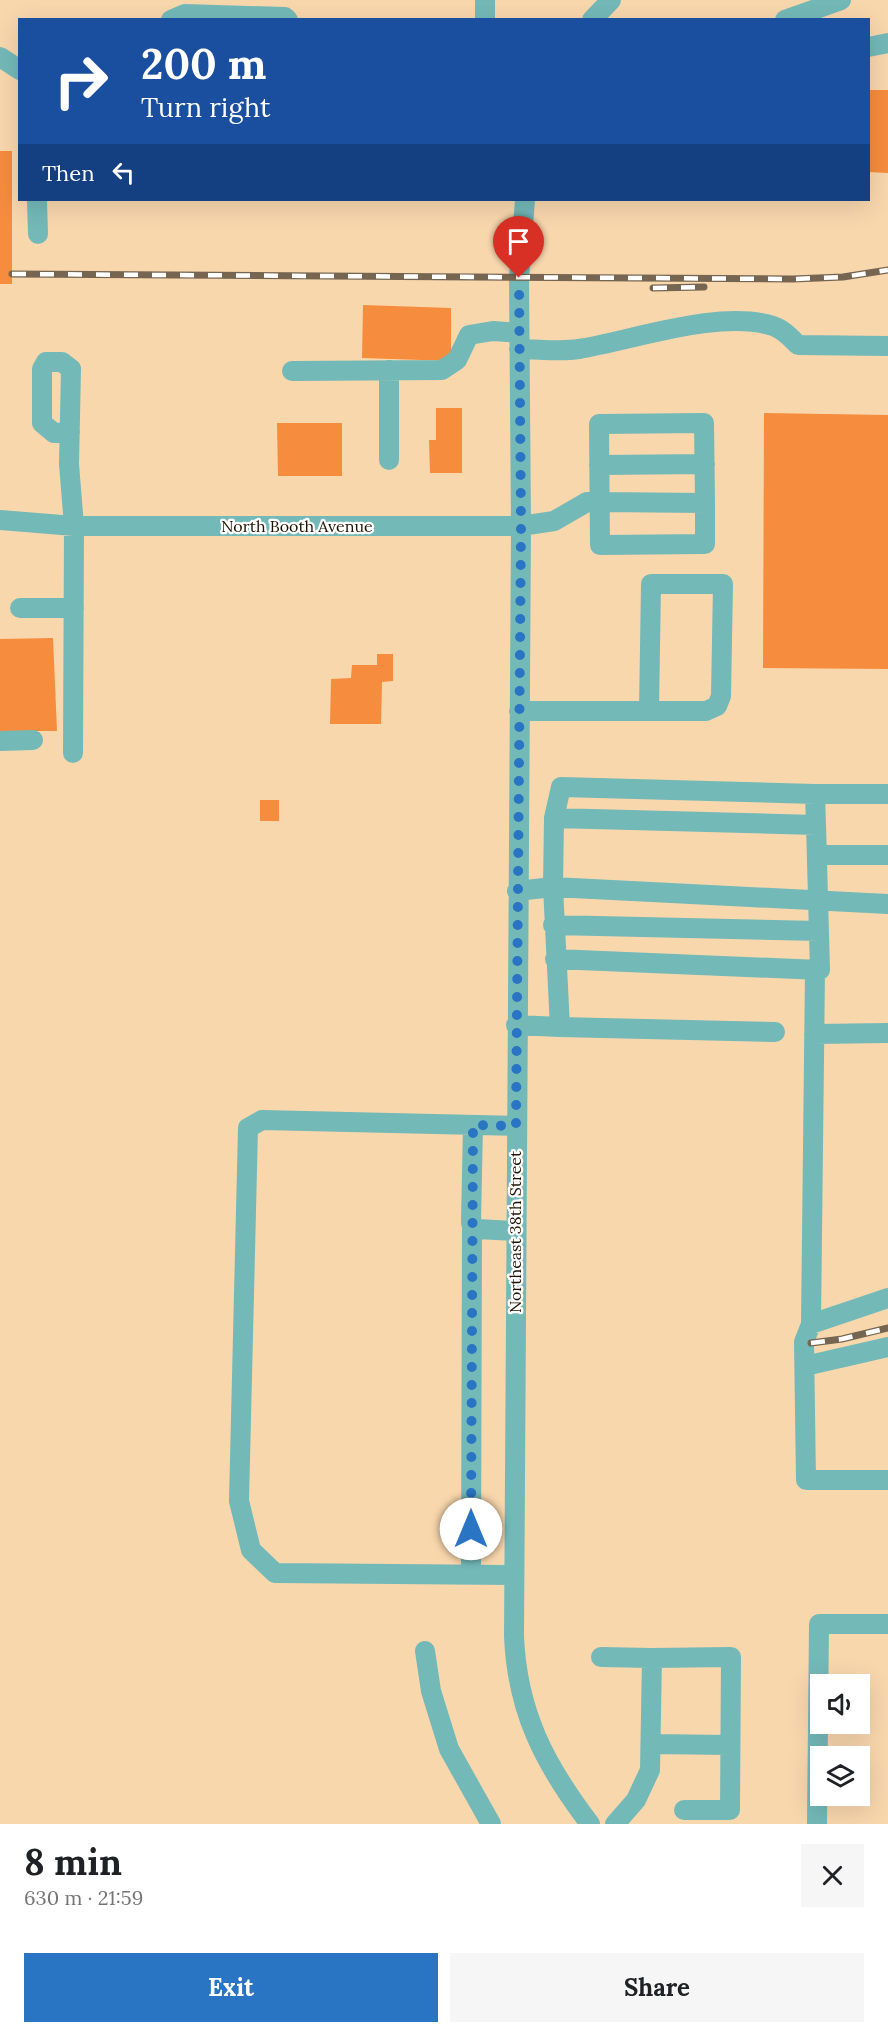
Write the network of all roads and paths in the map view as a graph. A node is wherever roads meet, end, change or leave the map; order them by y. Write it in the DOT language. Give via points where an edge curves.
graph roads {
  1 [pos="485,0"];
  2 [pos="611,0"];
  3 [pos="841,0"];
  4 [pos="821,14"];
  5 [pos="176,18"];
  6 [pos="286,18"];
  7 [pos="485,18"];
  8 [pos="594,18"];
  9 [pos="797,18"];
  10 [pos="888,43"];
  11 [pos="870,47"];
  12 [pos="0,57"];
  13 [pos="18,69"];
  14 [pos="37,201"];
  15 [pos="525,201"];
  16 [pos="38,234"];
  17 [pos="519,341"];
  18 [pos="888,346"];
  19 [pos="389,370"];
  20 [pos="292,371"];
  21 [pos="70,432"];
  22 [pos="389,460"];
  23 [pos="705,464"];
  24 [pos="599,465"];
  25 [pos="600,502"];
  26 [pos="705,503"];
  27 [pos="0,520"];
  28 [pos="74,526"];
  29 [pos="521,526"];
  30 [pos="20,608"];
  31 [pos="74,608"];
  32 [pos="519,711"];
  33 [pos="649,711"];
  34 [pos="33,740"];
  35 [pos="0,741"];
  36 [pos="73,753"];
  37 [pos="815,794"];
  38 [pos="888,794"];
  39 [pos="554,818"];
  40 [pos="816,825"];
  41 [pos="818,855"];
  42 [pos="888,855"];
  43 [pos="553,887"];
  44 [pos="517,891"];
  45 [pos="819,901"];
  46 [pos="888,904"];
  47 [pos="554,925"];
  48 [pos="819,931"];
  49 [pos="555,959"];
  50 [pos="814,970"];
  51 [pos="516,1025"];
  52 [pos="560,1027"];
  53 [pos="775,1032"];
  54 [pos="814,1034"];
  55 [pos="888,1034"];
  56 [pos="473,1125"];
  57 [pos="516,1126"];
  58 [pos="472,1225"];
  59 [pos="515,1231"];
  60 [pos="888,1298"];
  61 [pos="811,1324"];
  62 [pos="888,1347"];
  63 [pos="805,1366"];
  64 [pos="888,1480"];
  65 [pos="471,1575"];
  66 [pos="512,1583"];
  67 [pos="888,1624"];
  68 [pos="425,1651"];
  69 [pos="601,1657"];
  70 [pos="652,1658"];
  71 [pos="652,1744"];
  72 [pos="730,1744"];
  73 [pos="684,1810"];
  74 [pos="491,1824"];
  75 [pos="590,1824"];
  76 [pos="615,1824"];
  77 [pos="817,1824"];
  1 -- 7 [label="street"];
  2 -- 8 [label="street"];
  3 -- 4 [label="street"];
  4 -- 9 [label="street"];
  5 -- 6 [label="street" via="185,14"];
  10 -- 11 [label="street"];
  12 -- 13 [label="street"];
  14 -- 16 [label="street"];
  15 -- 17 [label="street, Northeast 38th Street"];
  17 -- 18 [label="street" via="575,350 679,328 742,321 773,326 798,345"];
  17 -- 19 [label="street" via="493,331 469,335 457,360 442,370"];
  17 -- 29 [label="street, Northeast 38th Street"];
  19 -- 20 [label="street"];
  19 -- 22 [label="street"];
  21 -- 28 [label="street"];
  23 -- 24 [label="street"];
  23 -- 24 [label="street" via="704,423 599,424"];
  23 -- 26 [label="street"];
  24 -- 25 [label="street"];
  25 -- 26 [label="street, North Booth Avenue"];
  25 -- 26 [label="street" via="600,545 705,544"];
  25 -- 29 [label="street, North Booth Avenue" via="587,502 554,521"];
  27 -- 28 [label="street, North Booth Avenue"];
  28 -- 29 [label="street, North Booth Avenue"];
  28 -- 31 [label="street"];
  29 -- 32 [label="street, Northeast 38th Street"];
  30 -- 31 [label="street"];
  31 -- 36 [label="street"];
  32 -- 33 [label="street"];
  32 -- 44 [label="street, Northeast 38th Street"];
  33 -- 33 [label="street" via="706,711 717,706 722,696 723,584 651,584"];
  34 -- 35 [label="street"];
  37 -- 38 [label="street"];
  37 -- 39 [label="street" via="561,787"];
  37 -- 40 [label="street"];
  39 -- 40 [label="street"];
  39 -- 43 [label="street"];
  40 -- 41 [label="street"];
  41 -- 42 [label="street"];
  41 -- 45 [label="street"];
  43 -- 44 [label="street"];
  43 -- 45 [label="street"];
  43 -- 47 [label="street"];
  44 -- 51 [label="street, Northeast 38th Street"];
  45 -- 46 [label="street"];
  45 -- 48 [label="street"];
  47 -- 48 [label="street"];
  47 -- 49 [label="street"];
  48 -- 50 [label="street" via="820,970"];
  49 -- 50 [label="street"];
  49 -- 52 [label="street"];
  50 -- 54 [label="street"];
  51 -- 52 [label="street"];
  51 -- 57 [label="street, Northeast 38th Street"];
  52 -- 53 [label="street"];
  54 -- 55 [label="street"];
  54 -- 61 [label="street"];
  56 -- 57 [label="street"];
  56 -- 58 [label="street"];
  56 -- 65 [label="street" via="262,1120 248,1128 239,1501 250,1550 275,1573"];
  57 -- 59 [label="street, Northeast 38th Street"];
  58 -- 59 [label="street"];
  58 -- 65 [label="street"];
  59 -- 66 [label="street, Northeast 38th Street"];
  60 -- 61 [label="street"];
  61 -- 63 [label="street" via="804,1342"];
  62 -- 63 [label="street"];
  63 -- 64 [label="street" via="806,1480"];
  65 -- 66 [label="street"];
  66 -- 75 [label="street, Northeast 38th Street" via="515,1663 527,1716 560,1785"];
  67 -- 77 [label="street" via="819,1624"];
  68 -- 74 [label="street" via="430,1691 449,1749"];
  69 -- 70 [label="street"];
  70 -- 71 [label="street"];
  70 -- 72 [label="street" via="731,1657"];
  71 -- 72 [label="street"];
  71 -- 76 [label="street" via="650,1770 636,1800"];
  72 -- 73 [label="street" via="730,1810"];
}
